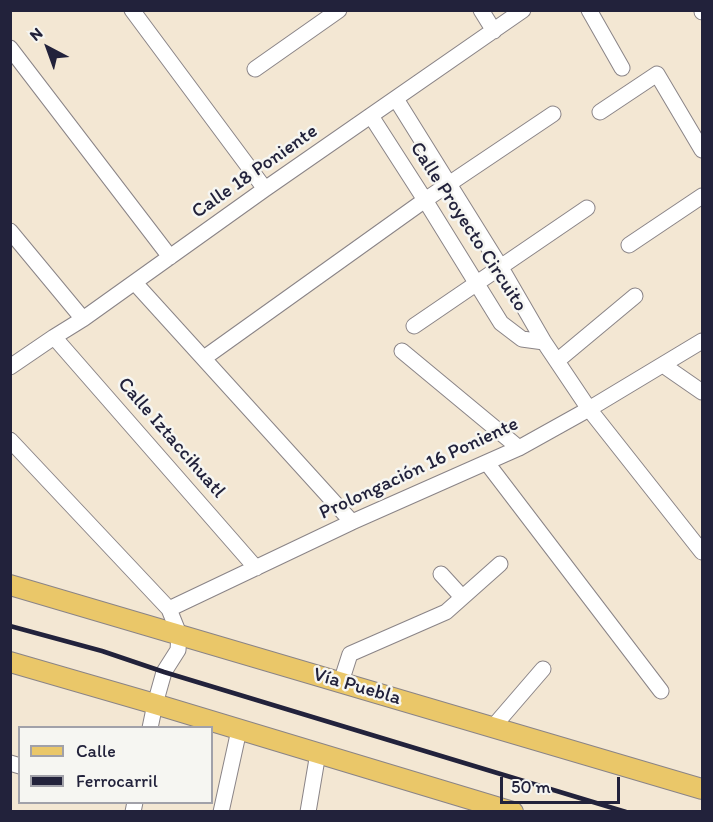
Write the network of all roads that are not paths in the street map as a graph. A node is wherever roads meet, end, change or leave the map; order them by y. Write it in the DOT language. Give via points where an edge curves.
graph roads {
  1 [pos="132,10"];
  2 [pos="339,10"];
  3 [pos="481,10"];
  4 [pos="524,10"];
  5 [pos="589,10"];
  6 [pos="494,31"];
  7 [pos="10,48"];
  8 [pos="622,68"];
  9 [pos="255,69"];
  10 [pos="396,99"];
  11 [pos="600,112"];
  12 [pos="552,114"];
  13 [pos="371,116"];
  14 [pos="702,150"];
  15 [pos="450,185"];
  16 [pos="265,189"];
  17 [pos="702,196"];
  18 [pos="425,200"];
  19 [pos="587,208"];
  20 [pos="10,231"];
  21 [pos="629,245"];
  22 [pos="170,257"];
  23 [pos="500,266"];
  24 [pos="135,283"];
  25 [pos="476,283"];
  26 [pos="635,296"];
  27 [pos="83,319"];
  28 [pos="414,326"];
  29 [pos="54,337"];
  30 [pos="702,341"];
  31 [pos="544,342"];
  32 [pos="402,351"];
  33 [pos="204,358"];
  34 [pos="557,361"];
  35 [pos="663,365"];
  36 [pos="10,367"];
  37 [pos="702,392"];
  38 [pos="588,409"];
  39 [pos="10,440"];
  40 [pos="519,448"];
  41 [pos="487,463"];
  42 [pos="352,522"];
  43 [pos="702,552"];
  44 [pos="500,564"];
  45 [pos="256,568"];
  46 [pos="441,574"];
  47 [pos="10,585"];
  48 [pos="462,597"];
  49 [pos="169,609"];
  50 [pos="179,634"];
  51 [pos="10,662"];
  52 [pos="543,669"];
  53 [pos="341,682"];
  54 [pos="661,691"];
  55 [pos="154,704"];
  56 [pos="150,726"];
  57 [pos="493,727"];
  58 [pos="239,730"];
  59 [pos="318,753"];
  60 [pos="702,789"];
  61 [pos="508,811"];
  62 [pos="221,812"];
  63 [pos="308,812"];
  1 -- 16 [label="street"];
  2 -- 9 [label="street"];
  3 -- 6 [label="street"];
  4 -- 6 [label="street, Calle 18 Poniente"];
  5 -- 8 [label="street"];
  6 -- 10 [label="street, Calle 18 Poniente"];
  7 -- 22 [label="street"];
  10 -- 13 [label="street, Calle 18 Poniente"];
  10 -- 15 [label="street, Calle Proyecto Circuito"];
  11 -- 14 [label="street" via="657,74"];
  12 -- 15 [label="street"];
  13 -- 16 [label="street, Calle 18 Poniente"];
  13 -- 18 [label="street, Calle Proyecto Circuito"];
  15 -- 18 [label="street"];
  15 -- 23 [label="street, Calle Proyecto Circuito"];
  16 -- 22 [label="street, Calle 18 Poniente"];
  17 -- 21 [label="street"];
  18 -- 25 [label="street, Calle Proyecto Circuito"];
  18 -- 33 [label="street"];
  19 -- 23 [label="street"];
  20 -- 27 [label="street"];
  22 -- 24 [label="street, Calle 18 Poniente"];
  23 -- 25 [label="street"];
  23 -- 31 [label="street, Calle Proyecto Circuito"];
  24 -- 27 [label="street, Calle 18 Poniente"];
  24 -- 33 [label="street"];
  25 -- 28 [label="street"];
  25 -- 31 [label="street, Calle Proyecto Circuito" via="501,323 522,339"];
  26 -- 34 [label="street"];
  27 -- 29 [label="street, Calle 18 Poniente"];
  29 -- 36 [label="street, Calle 18 Poniente"];
  29 -- 45 [label="street, Calle Iztaccihuatl"];
  30 -- 35 [label="street, Prolongación 16 Poniente"];
  31 -- 34 [label="street, Calle Proyecto Circuito"];
  32 -- 40 [label="street"];
  33 -- 42 [label="street"];
  34 -- 38 [label="street, Calle Proyecto Circuito"];
  35 -- 37 [label="street"];
  35 -- 38 [label="street, Prolongación 16 Poniente"];
  38 -- 40 [label="street, Prolongación 16 Poniente"];
  38 -- 43 [label="street, Calle Proyecto Circuito"];
  39 -- 49 [label="street"];
  40 -- 41 [label="street, Prolongación 16 Poniente"];
  41 -- 42 [label="street, Prolongación 16 Poniente"];
  41 -- 54 [label="street"];
  42 -- 45 [label="street, Prolongación 16 Poniente"];
  44 -- 48 [label="street"];
  45 -- 49 [label="street, Prolongación 16 Poniente"];
  46 -- 48 [label="street"];
  47 -- 50 [label="main road, Vía Puebla"];
  48 -- 53 [label="street" via="446,612 350,654"];
  49 -- 50 [label="street"];
  50 -- 53 [label="main road, Vía Puebla"];
  50 -- 55 [label="street" via="178,650 164,672"];
  51 -- 55 [label="main road"];
  52 -- 57 [label="street"];
  53 -- 57 [label="main road, Vía Puebla"];
  55 -- 56 [label="street"];
  55 -- 58 [label="main road"];
  57 -- 60 [label="main road, Vía Puebla"];
  58 -- 59 [label="main road"];
  58 -- 62 [label="street"];
  59 -- 61 [label="main road"];
  59 -- 63 [label="street"];
}
